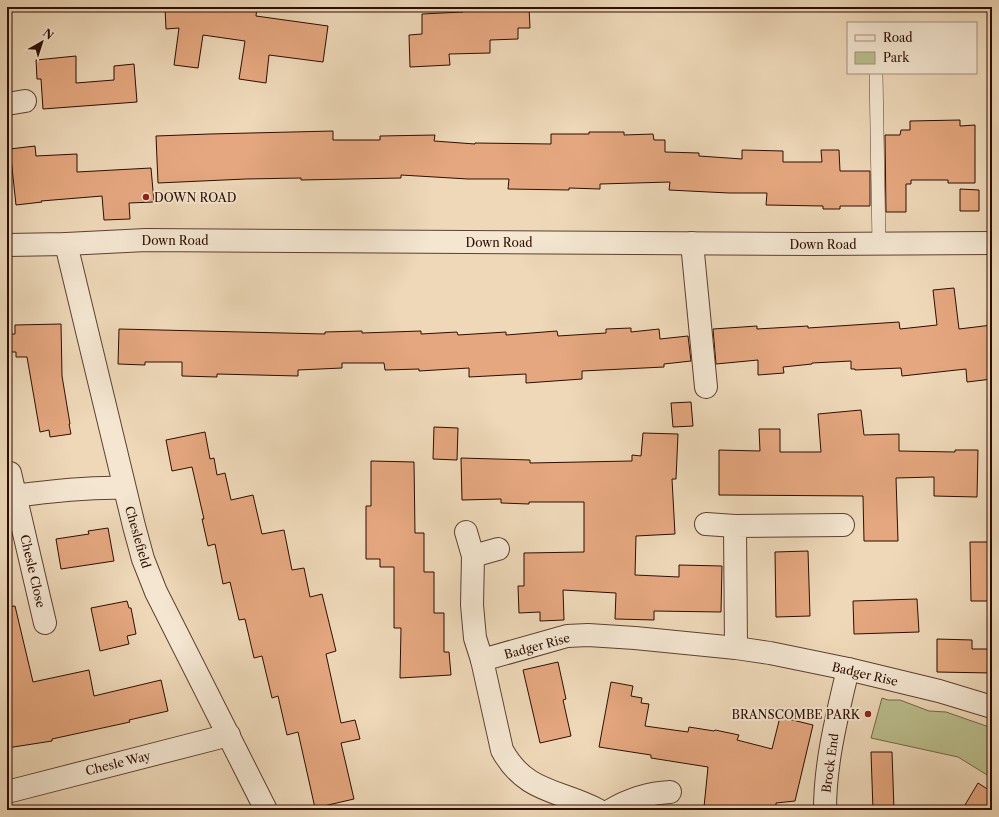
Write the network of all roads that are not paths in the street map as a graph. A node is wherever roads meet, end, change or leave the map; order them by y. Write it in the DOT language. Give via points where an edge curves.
graph roads {
  1 [pos="876,74"];
  2 [pos="692,243"];
  3 [pos="992,243"];
  4 [pos="66,244"];
  5 [pos="879,244"];
  6 [pos="7,245"];
  7 [pos="706,387"];
  8 [pos="10,473"];
  9 [pos="124,488"];
  10 [pos="15,496"];
  11 [pos="706,524"];
  12 [pos="843,525"];
  13 [pos="735,526"];
  14 [pos="466,532"];
  15 [pos="498,549"];
  16 [pos="473,556"];
  17 [pos="45,622"];
  18 [pos="736,648"];
  19 [pos="482,660"];
  20 [pos="848,669"];
  21 [pos="992,707"];
  22 [pos="229,735"];
  23 [pos="7,792"];
  24 [pos="670,792"];
  25 [pos="266,810"];
  26 [pos="598,810"];
  27 [pos="611,810"];
  28 [pos="825,810"];
  1 -- 5 [label="lane"];
  2 -- 4 [label="street, Down Road" via="146,240"];
  2 -- 5 [label="street, Down Road"];
  2 -- 7 [label="street"];
  3 -- 5 [label="street, Down Road"];
  4 -- 6 [label="street, Down Road"];
  4 -- 9 [label="street, Cheslefield"];
  8 -- 10 [label="street, Chesle Close"];
  9 -- 10 [label="street" via="72,489"];
  9 -- 22 [label="street, Cheslefield" via="143,559 156,592"];
  10 -- 17 [label="street, Chesle Close"];
  11 -- 13 [label="street"];
  12 -- 13 [label="street"];
  13 -- 18 [label="street"];
  14 -- 16 [label="street"];
  15 -- 16 [label="street"];
  16 -- 19 [label="street" via="473,621"];
  18 -- 19 [label="street, Badger Rise" via="577,635"];
  18 -- 20 [label="street, Badger Rise"];
  19 -- 26 [label="street" via="500,743 509,763 537,786"];
  20 -- 21 [label="street, Badger Rise"];
  20 -- 28 [label="street, Brock End" via="830,749"];
  22 -- 23 [label="street, Chesle Way"];
  22 -- 25 [label="street, Cheslefield"];
  24 -- 27 [label="street" via="643,797"];
}
